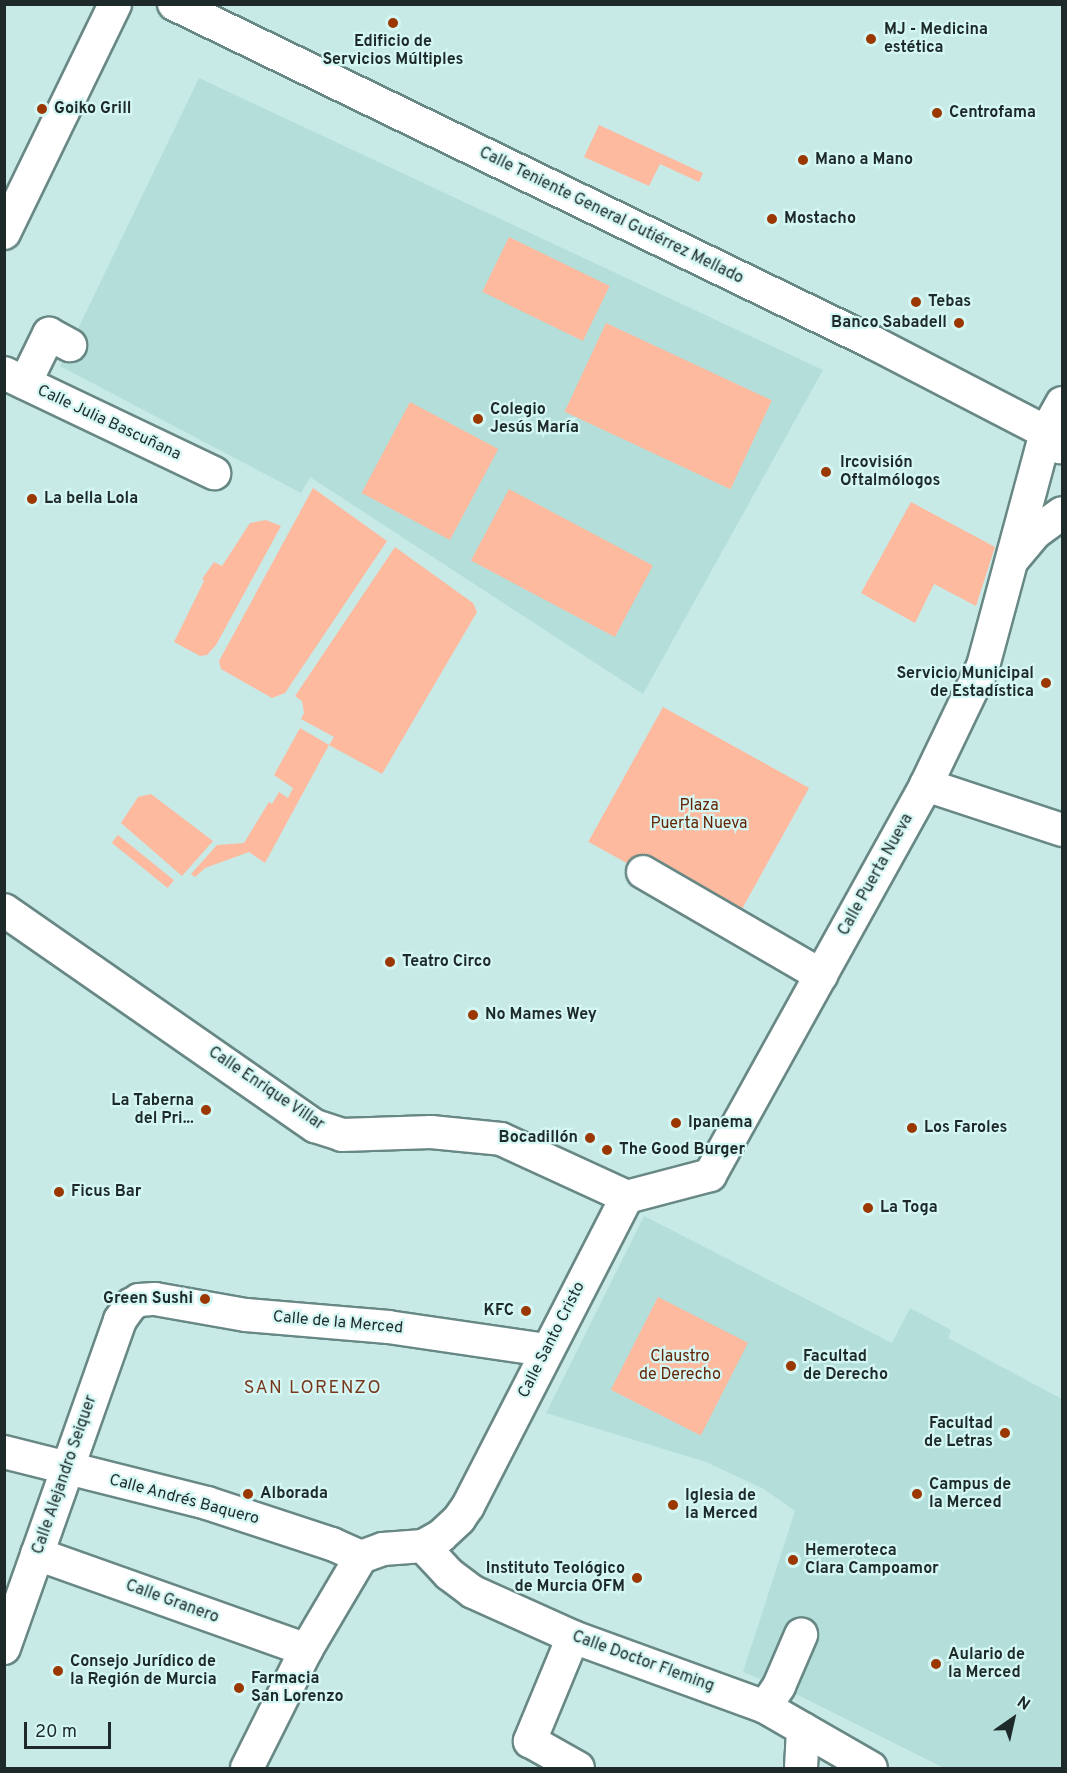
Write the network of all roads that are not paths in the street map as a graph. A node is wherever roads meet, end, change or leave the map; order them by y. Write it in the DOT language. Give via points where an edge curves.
graph roads {
  1 [pos="115,4"];
  2 [pos="186,10"];
  3 [pos="4,232"];
  4 [pos="70,345"];
  5 [pos="15,378"];
  6 [pos="1062,403"];
  7 [pos="1054,441"];
  8 [pos="214,473"];
  9 [pos="1062,513"];
  10 [pos="1011,561"];
  11 [pos="926,785"];
  12 [pos="1062,830"];
  13 [pos="643,872"];
  14 [pos="4,910"];
  15 [pos="821,975"];
  16 [pos="627,1197"];
  17 [pos="131,1305"];
  18 [pos="546,1350"];
  19 [pos="4,1452"];
  20 [pos="66,1469"];
  21 [pos="423,1546"];
  22 [pos="37,1554"];
  23 [pos="361,1557"];
  24 [pos="801,1635"];
  25 [pos="573,1637"];
  26 [pos="4,1648"];
  27 [pos="306,1650"];
  28 [pos="765,1707"];
  29 [pos="803,1729"];
  30 [pos="246,1768"];
  31 [pos="578,1768"];
  32 [pos="801,1768"];
  33 [pos="871,1768"];
  1 -- 3 [label="street"];
  2 -- 7 [label="street, Calle Teniente General Gutiérrez Mellado" via="874,343"];
  4 -- 5 [label="street" via="49,334"];
  5 -- 8 [label="street, Calle Julia Bascuñana"];
  6 -- 7 [label="street, Calle Puerta Nueva"];
  7 -- 10 [label="street, Calle Puerta Nueva"];
  9 -- 10 [label="street, Calle Puerta Nueva" via="1036,532"];
  10 -- 11 [label="street, Calle Puerta Nueva" via="982,666"];
  11 -- 12 [label="street"];
  11 -- 15 [label="street, Calle Puerta Nueva"];
  13 -- 15 [label="street"];
  14 -- 16 [label="street, Calle Enrique Villar" via="315,1126 342,1135 441,1132 501,1139"];
  15 -- 16 [label="street, Calle Puerta Nueva" via="710,1175"];
  16 -- 18 [label="street, Calle Santo Cristo"];
  17 -- 18 [label="street, Calle de la Merced" via="146,1298 213,1311 388,1327"];
  17 -- 20 [label="street, Calle Alejandro Seiquer" via="120,1320"];
  18 -- 21 [label="street, Calle Santo Cristo" via="468,1506 448,1530"];
  19 -- 20 [label="street, Calle Andrés Baquero"];
  20 -- 22 [label="street, Calle Alejandro Seiquer"];
  20 -- 23 [label="street, Calle Andrés Baquero" via="207,1503"];
  21 -- 23 [label="street" via="383,1549"];
  21 -- 25 [label="street, Calle Doctor Fleming" via="472,1592"];
  22 -- 26 [label="street, Calle Alejandro Seiquer"];
  22 -- 27 [label="street, Calle Granero"];
  23 -- 27 [label="street"];
  24 -- 28 [label="street"];
  25 -- 28 [label="street, Calle Doctor Fleming"];
  25 -- 31 [label="street" via="530,1741"];
  27 -- 30 [label="street"];
  28 -- 29 [label="street, Calle Doctor Fleming"];
  29 -- 32 [label="street"];
  29 -- 33 [label="street, Calle Doctor Fleming"];
}
